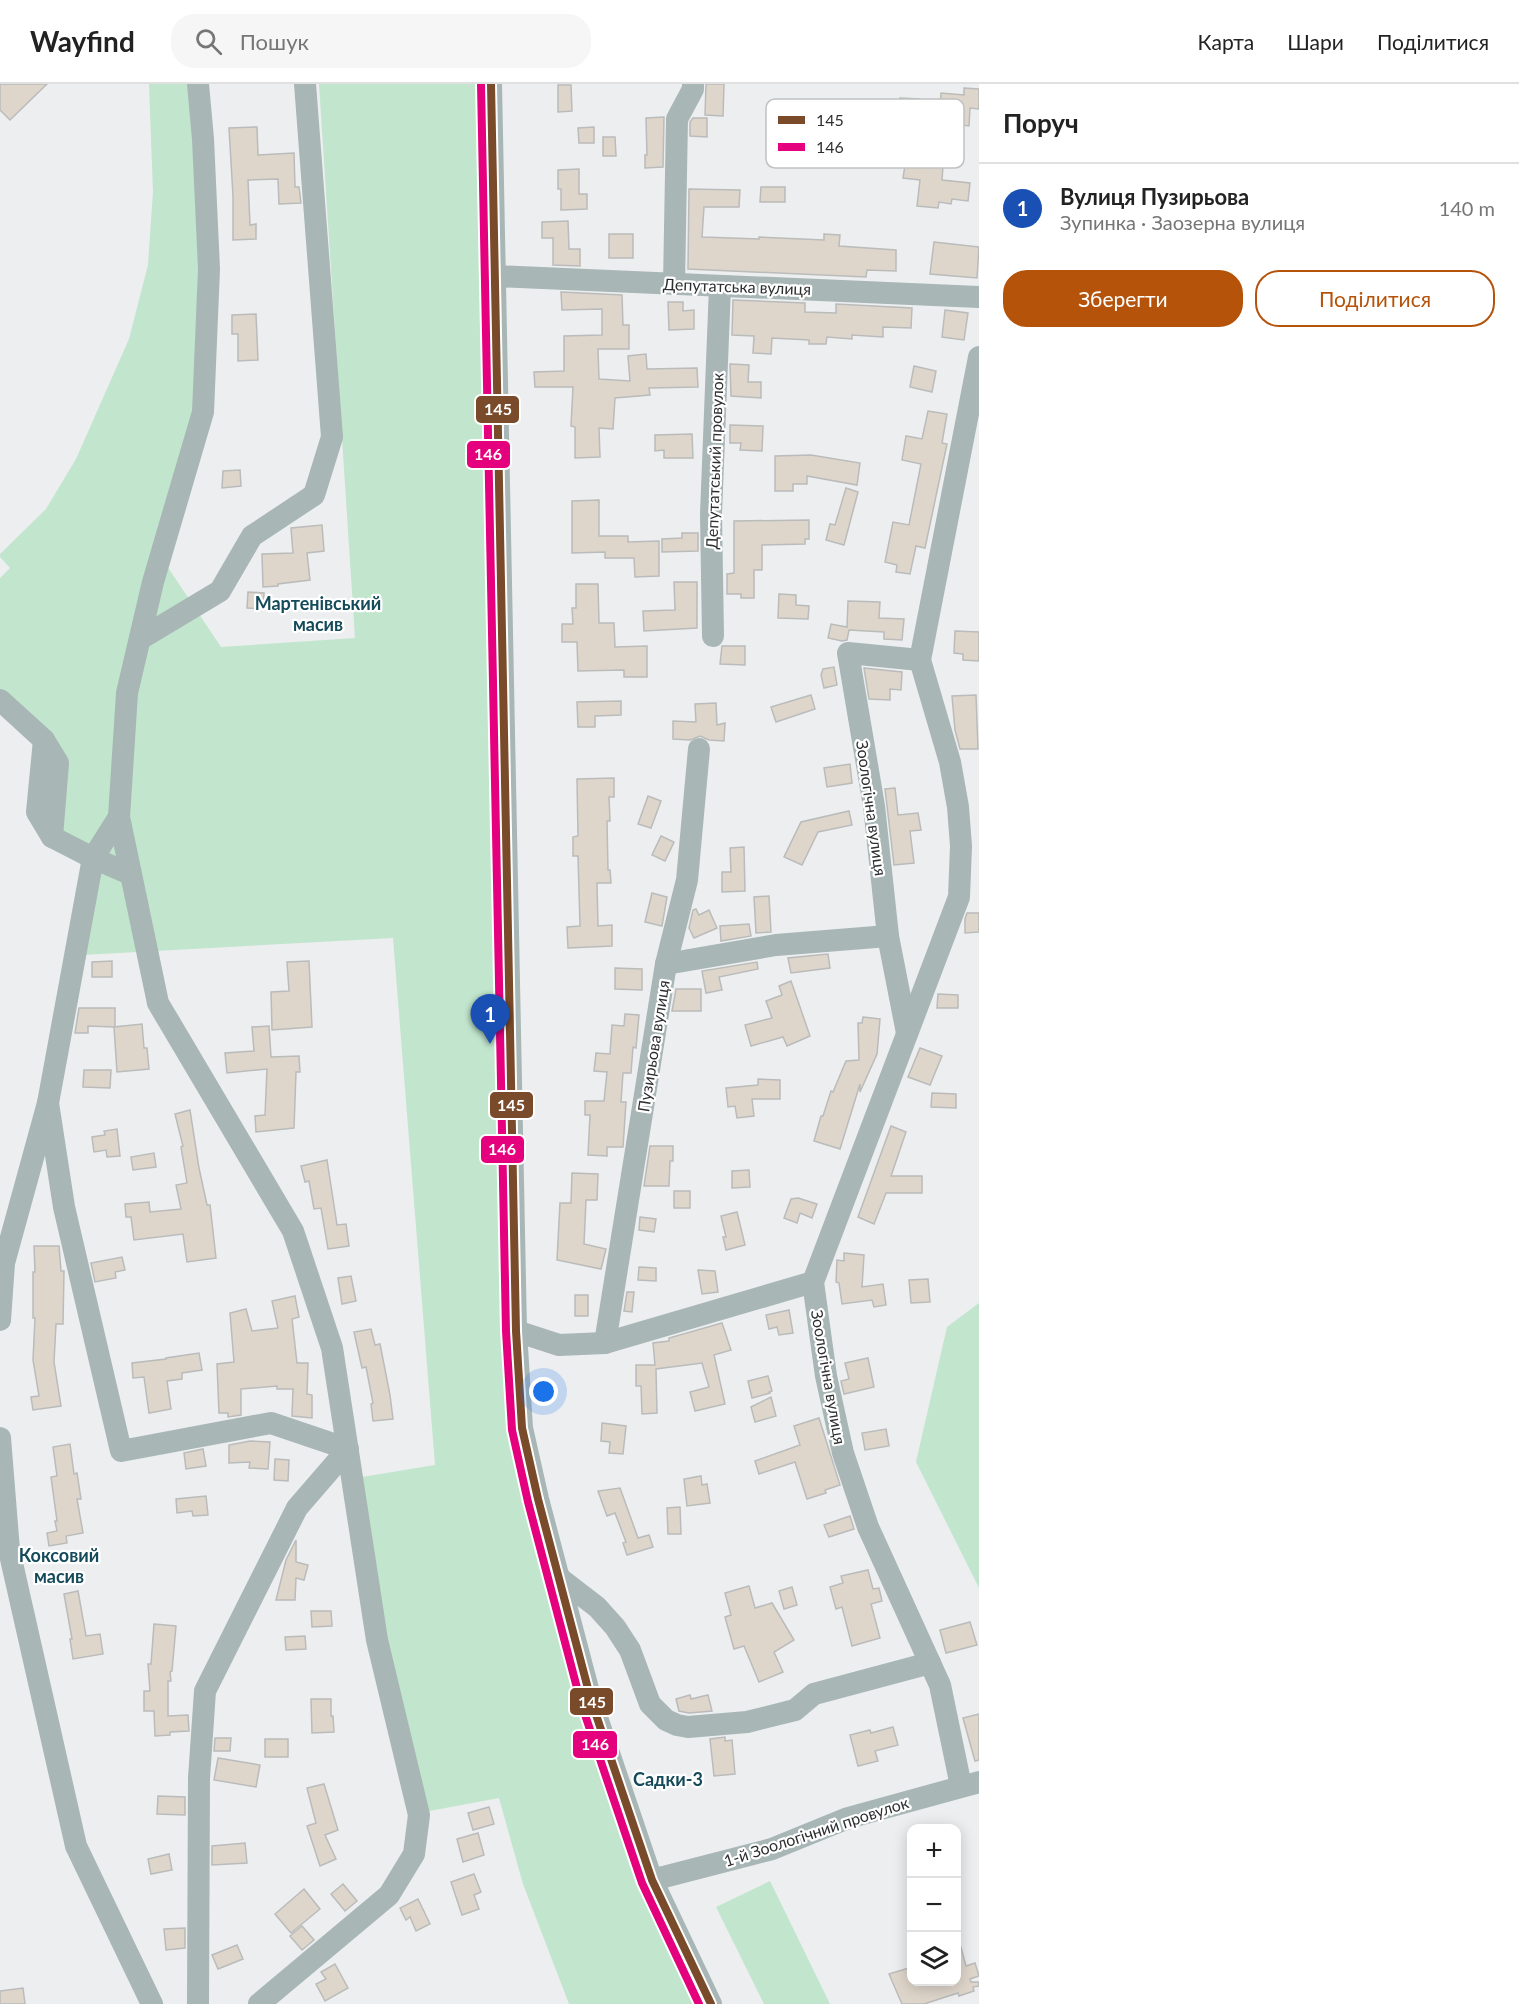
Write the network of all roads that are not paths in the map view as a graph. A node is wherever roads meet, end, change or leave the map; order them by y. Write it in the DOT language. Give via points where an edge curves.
graph roads {
  1 [pos="198,84"];
  2 [pos="305,84"];
  3 [pos="491,84"];
  4 [pos="693,84"];
  5 [pos="495,276"];
  6 [pos="674,284"];
  7 [pos="720,286"];
  8 [pos="979,297"];
  9 [pos="979,357"];
  10 [pos="712,636"];
  11 [pos="140,639"];
  12 [pos="920,660"];
  13 [pos="0,700"];
  14 [pos="699,749"];
  15 [pos="119,817"];
  16 [pos="93,858"];
  17 [pos="130,874"];
  18 [pos="969,897"];
  19 [pos="888,936"];
  20 [pos="666,964"];
  21 [pos="907,1035"];
  22 [pos="48,1102"];
  23 [pos="813,1282"];
  24 [pos="0,1320"];
  25 [pos="516,1331"];
  26 [pos="605,1343"];
  27 [pos="0,1438"];
  28 [pos="348,1449"];
  29 [pos="558,1577"];
  30 [pos="930,1664"];
  31 [pos="970,1784"];
  32 [pos="652,1880"];
  33 [pos="152,2004"];
  34 [pos="198,2004"];
  35 [pos="259,2004"];
  36 [pos="711,2004"];
  1 -- 11 [label="street" via="209,268 203,412"];
  2 -- 11 [label="street" via="332,437 314,495 252,536 220,591"];
  3 -- 5 [label="street"];
  4 -- 6 [label="street" via="677,119"];
  5 -- 6 [label="street, Депутатська вулиця"];
  5 -- 25 [label="street"];
  6 -- 7 [label="street, Депутатська вулиця"];
  7 -- 8 [label="street, Депутатська вулиця"];
  7 -- 10 [label="street, Депутатський провулок" via="711,514"];
  9 -- 12 [label="street, Зоологічна вулиця"];
  11 -- 15 [label="street" via="127,693"];
  12 -- 18 [label="street, Зоологічна вулиця" via="950,762"];
  12 -- 19 [label="street, Зоологічна вулиця" via="848,654 874,806"];
  13 -- 16 [label="street" via="44,740 37,812 52,837"];
  14 -- 20 [label="street, Пузирьова вулиця" via="687,880"];
  15 -- 16 [label="street"];
  15 -- 17 [label="street"];
  16 -- 17 [label="street"];
  16 -- 22 [label="street"];
  17 -- 28 [label="street" via="158,1003 293,1231 332,1348"];
  18 -- 21 [label="street, Зоологічна вулиця"];
  19 -- 20 [label="street" via="776,945"];
  19 -- 21 [label="street, Зоологічна вулиця"];
  20 -- 26 [label="street, Пузирьова вулиця"];
  21 -- 23 [label="street, Зоологічна вулиця"];
  22 -- 24 [label="street" via="4,1263"];
  22 -- 28 [label="street" via="64,1207 121,1451 271,1423"];
  23 -- 26 [label="street"];
  23 -- 30 [label="street, Зоологічна вулиця" via="826,1376 843,1453 868,1527"];
  25 -- 26 [label="street" via="559,1345"];
  25 -- 29 [label="street" via="522,1428"];
  27 -- 33 [label="street" via="9,1550 76,1846"];
  28 -- 34 [label="street" via="297,1508 205,1691 199,1778"];
  28 -- 35 [label="street" via="377,1640 419,1815 414,1854 389,1895"];
  29 -- 30 [label="street" via="597,1607 615,1627 630,1650 650,1704 677,1725 747,1722 795,1710 814,1694"];
  29 -- 32 [label="street" via="591,1700"];
  30 -- 31 [label="street, Зоологічна вулиця"];
  31 -- 32 [label="street, 1-й Зоологічний провулок" via="848,1818 772,1849"];
  32 -- 36 [label="street"];
}
